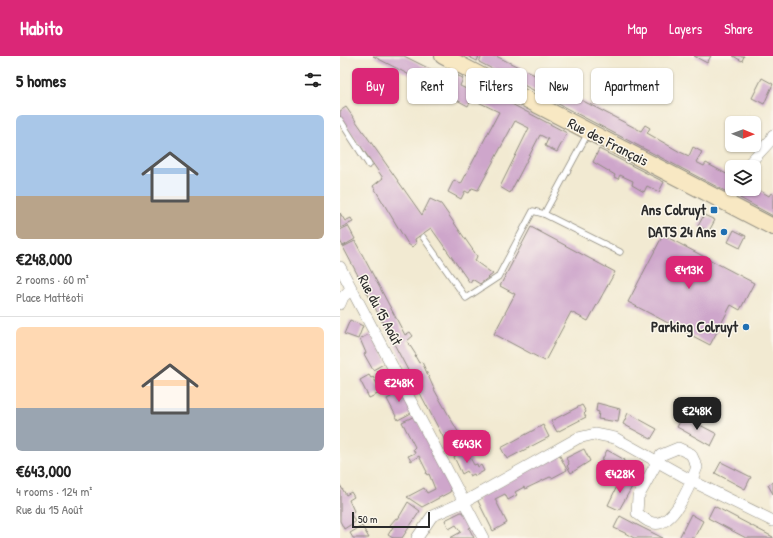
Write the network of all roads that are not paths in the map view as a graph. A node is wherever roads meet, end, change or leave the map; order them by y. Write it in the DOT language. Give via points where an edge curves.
graph roads {
  1 [pos="443,56"];
  2 [pos="340,120"];
  3 [pos="588,132"];
  4 [pos="773,135"];
  5 [pos="752,160"];
  6 [pos="369,165"];
  7 [pos="730,196"];
  8 [pos="727,203"];
  9 [pos="544,214"];
  10 [pos="773,227"];
  11 [pos="423,237"];
  12 [pos="620,252"];
  13 [pos="340,266"];
  14 [pos="351,289"];
  15 [pos="340,304"];
  16 [pos="657,462"];
  17 [pos="692,481"];
  18 [pos="464,502"];
  19 [pos="773,521"];
  20 [pos="417,538"];
  21 [pos="483,538"];
  1 -- 3 [label="main road, Rue des Français"];
  2 -- 6 [label="lane"];
  3 -- 8 [label="main road, Rue des Français"];
  3 -- 9 [label="lane"];
  4 -- 5 [label="street"];
  7 -- 8 [label="street"];
  8 -- 10 [label="main road, Rue des Français"];
  9 -- 11 [label="lane" via="533,211 498,277 466,298"];
  9 -- 12 [label="lane"];
  13 -- 14 [label="street, Rue du 15 Août"];
  14 -- 15 [label="street"];
  14 -- 18 [label="street, Rue du 15 Août"];
  16 -- 17 [label="street"];
  16 -- 17 [label="street" via="661,455 678,448 690,454 697,467"];
  16 -- 17 [label="street" via="638,497 636,513 650,523 664,522 674,513"];
  16 -- 18 [label="street" via="615,438 595,434 578,438"];
  17 -- 19 [label="street"];
  18 -- 20 [label="street" via="432,516"];
  18 -- 21 [label="street, Rue du 15 Août"];
}
